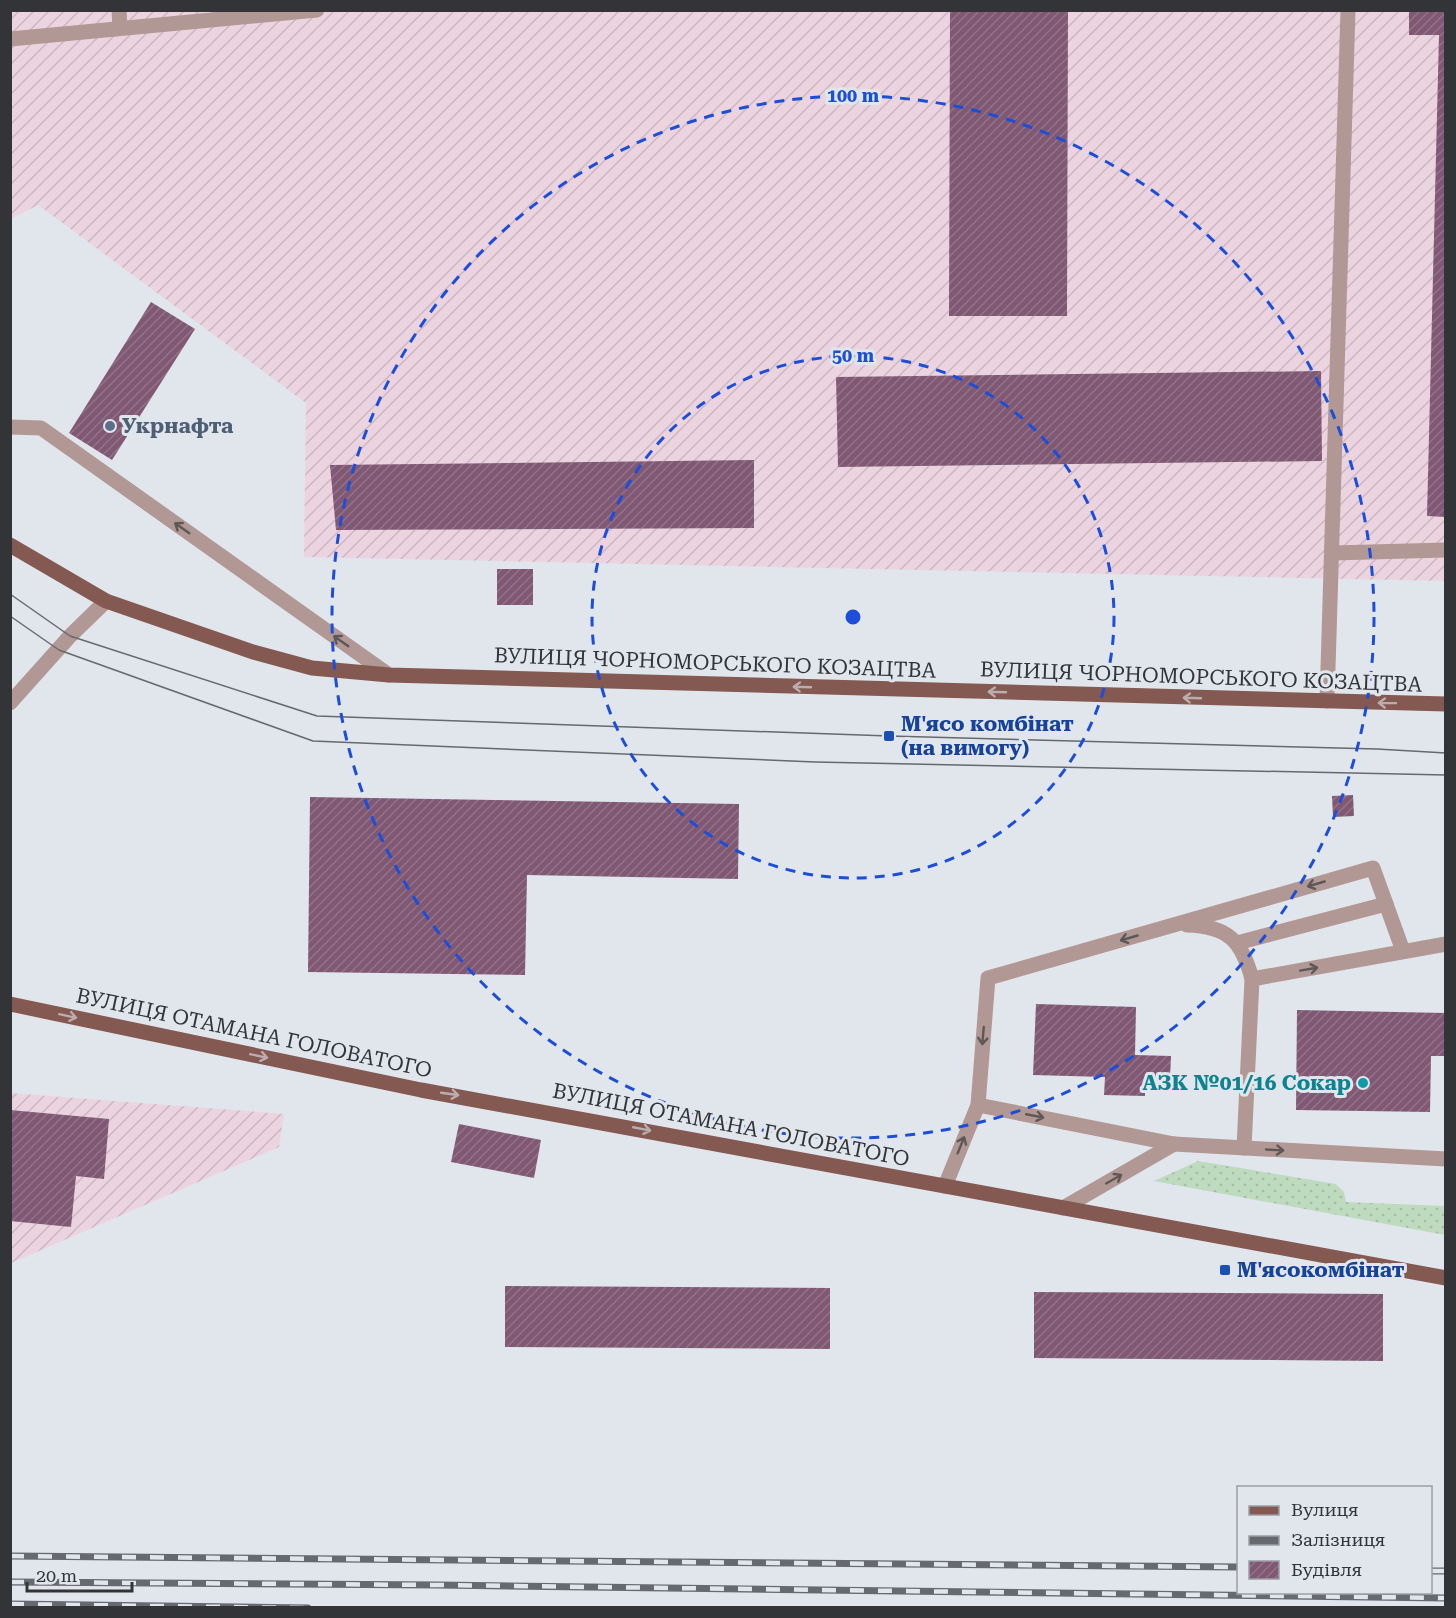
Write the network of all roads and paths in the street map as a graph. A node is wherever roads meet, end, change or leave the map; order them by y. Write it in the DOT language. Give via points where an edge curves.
graph roads {
  1 [pos="119,10"];
  2 [pos="317,10"];
  3 [pos="1348,10"];
  4 [pos="120,28"];
  5 [pos="10,39"];
  6 [pos="10,427"];
  7 [pos="10,545"];
  8 [pos="1446,550"];
  9 [pos="1332,553"];
  10 [pos="106,602"];
  11 [pos="388,675"];
  12 [pos="1327,701"];
  13 [pos="10,703"];
  14 [pos="1446,704"];
  15 [pos="1386,904"];
  16 [pos="1176,924"];
  17 [pos="1237,943"];
  18 [pos="1446,944"];
  19 [pos="1403,951"];
  20 [pos="1252,979"];
  21 [pos="10,1004"];
  22 [pos="978,1105"];
  23 [pos="1174,1144"];
  24 [pos="1244,1148"];
  25 [pos="1446,1159"];
  26 [pos="945,1186"];
  27 [pos="1063,1208"];
  28 [pos="1446,1278"];
  1 -- 4 [label="street"];
  2 -- 4 [label="street"];
  3 -- 9 [label="street"];
  4 -- 5 [label="street"];
  11 -- 6 [label="street, one-way" via="41,428"];
  7 -- 10 [label="main road, ВУЛИЦЯ ЧОРНОМОРСЬКОГО КОЗАЦТВА"];
  8 -- 9 [label="street"];
  9 -- 12 [label="street"];
  10 -- 11 [label="main road, ВУЛИЦЯ ЧОРНОМОРСЬКОГО КОЗАЦТВА" via="312,668"];
  10 -- 13 [label="street"];
  12 -- 11 [label="main road, ВУЛИЦЯ ЧОРНОМОРСЬКОГО КОЗАЦТВА, one-way"];
  14 -- 12 [label="main road, ВУЛИЦЯ ЧОРНОМОРСЬКОГО КОЗАЦТВА, one-way"];
  15 -- 16 [label="street, one-way" via="1373,868"];
  15 -- 17 [label="street"];
  15 -- 19 [label="street"];
  16 -- 17 [label="street" via="1223,930"];
  16 -- 22 [label="street, one-way" via="988,978"];
  17 -- 20 [label="street"];
  18 -- 19 [label="street"];
  20 -- 19 [label="street, one-way"];
  20 -- 24 [label="street"];
  21 -- 26 [label="main road, ВУЛИЦЯ ОТАМАНА ГОЛОВАТОГО, one-way" via="422,1090"];
  22 -- 23 [label="street, one-way"];
  26 -- 22 [label="street, one-way"];
  23 -- 24 [label="street"];
  27 -- 23 [label="street, one-way"];
  24 -- 25 [label="street, one-way"];
  26 -- 27 [label="main road, ВУЛИЦЯ ОТАМАНА ГОЛОВАТОГО"];
  27 -- 28 [label="main road, ВУЛИЦЯ ОТАМАНА ГОЛОВАТОГО"];
}
